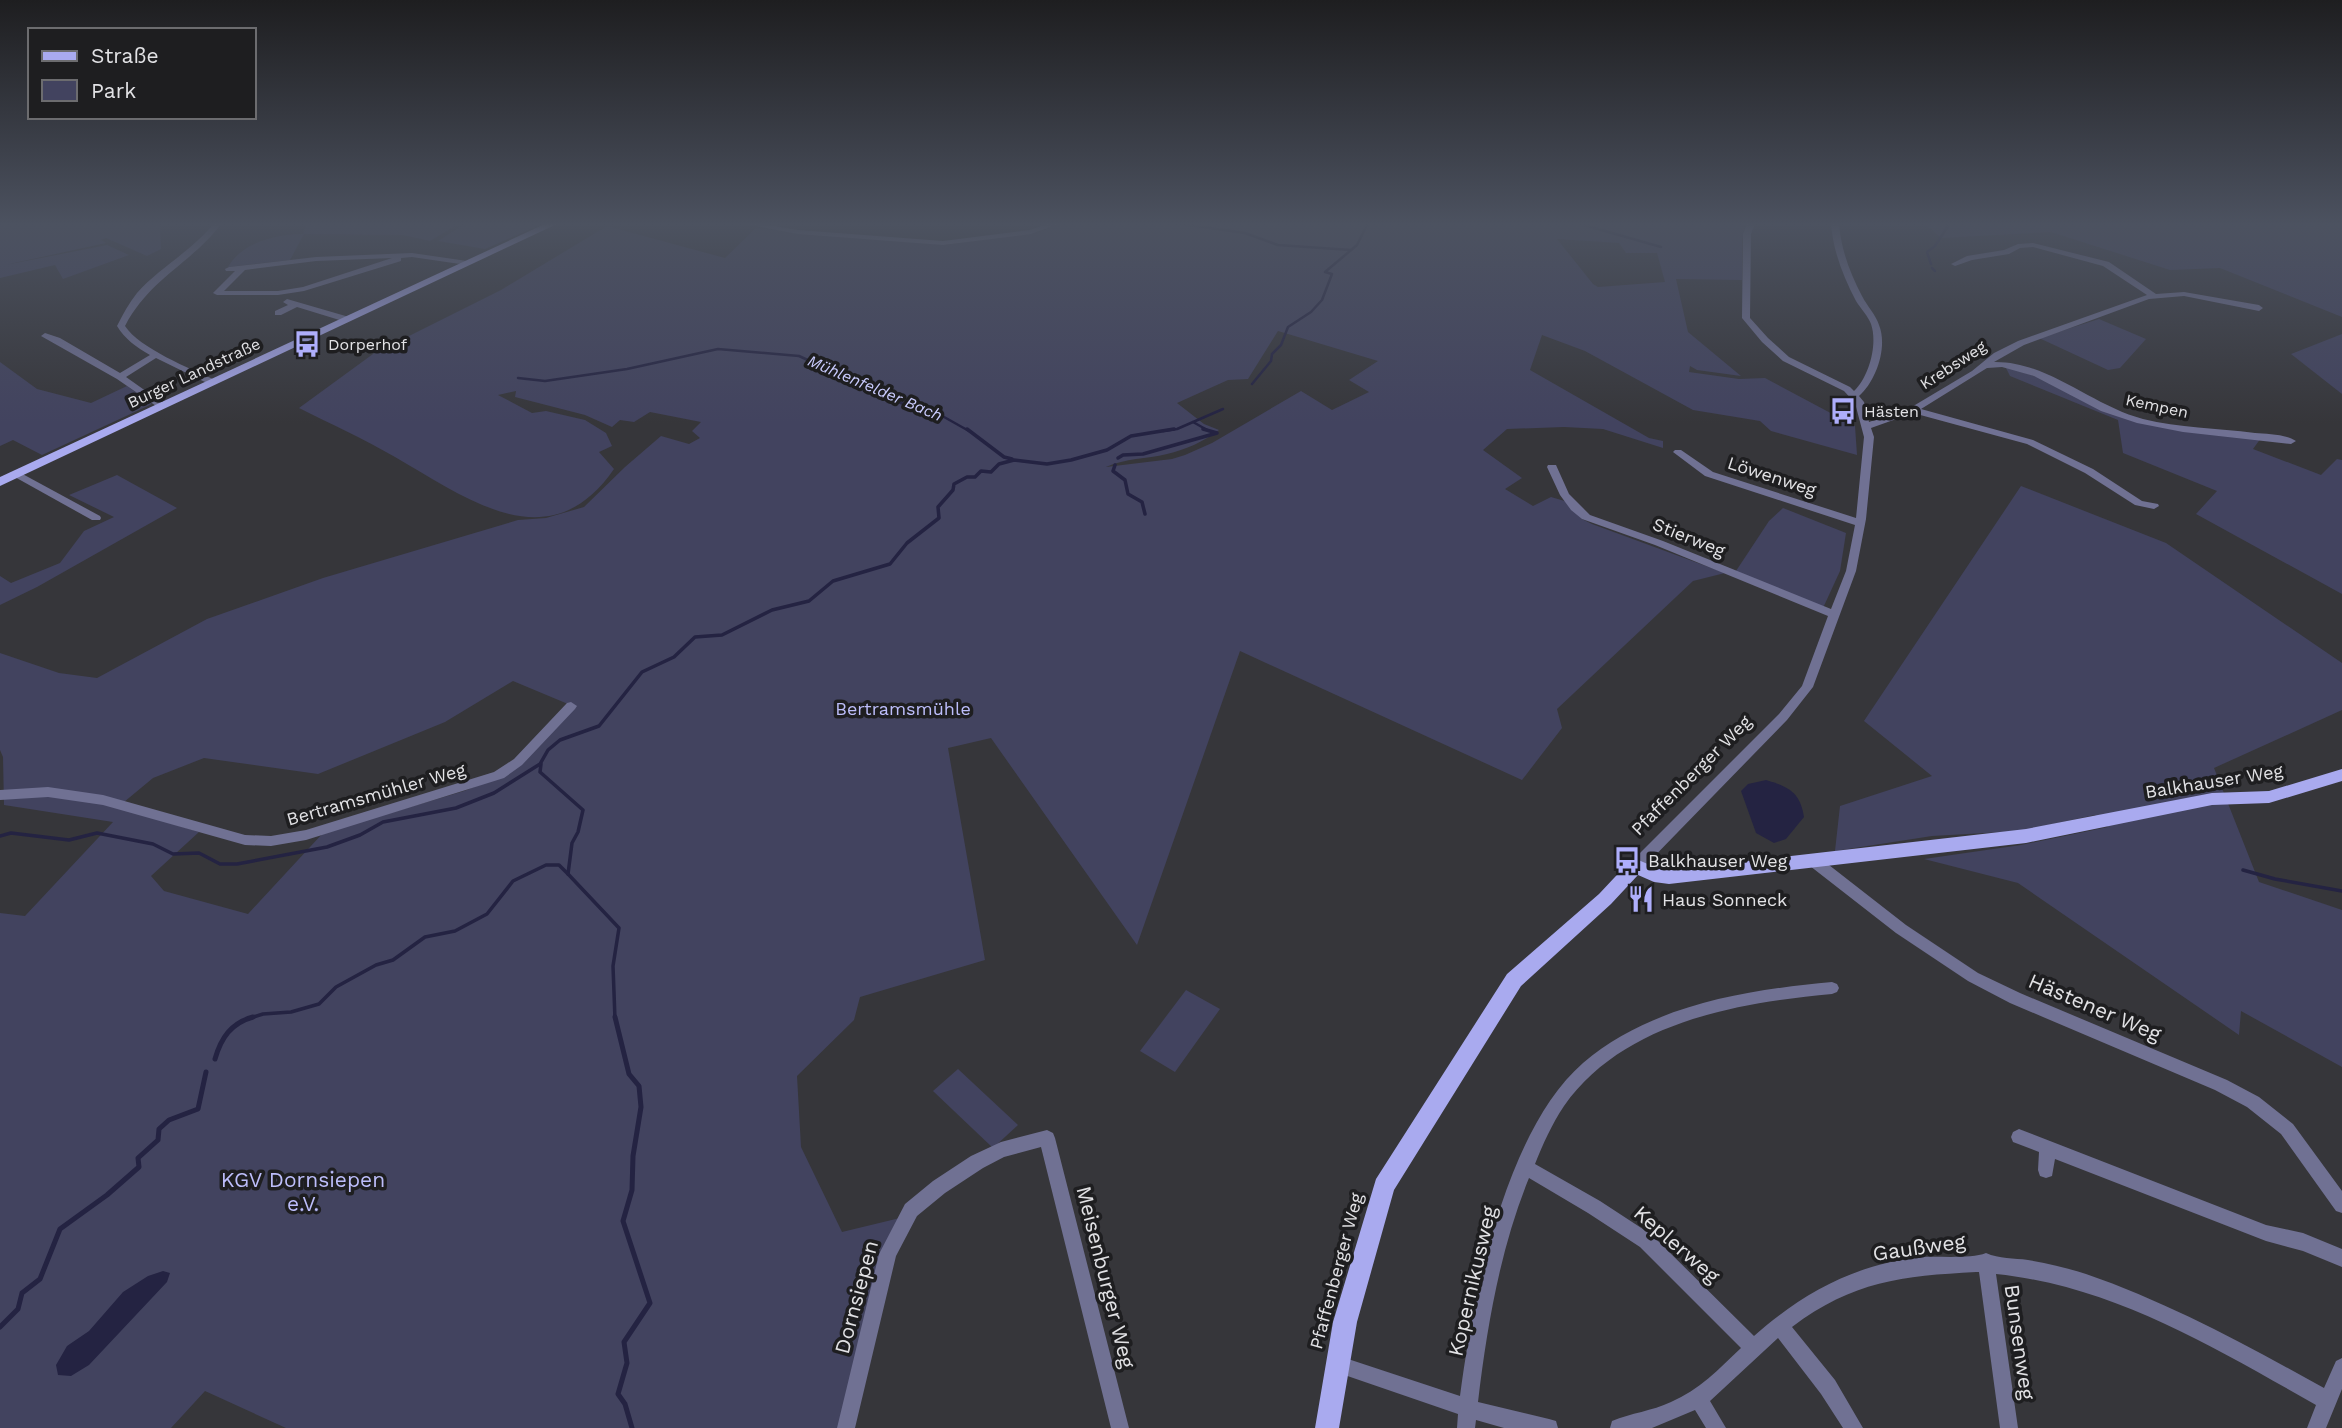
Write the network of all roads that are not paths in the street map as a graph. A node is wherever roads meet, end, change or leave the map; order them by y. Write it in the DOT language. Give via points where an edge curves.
graph roads {
  1 [pos="143,290"];
  2 [pos="220,290"];
  3 [pos="299,290"];
  4 [pos="410,290"];
  5 [pos="1745,290"];
  6 [pos="1856,290"];
  7 [pos="2144,290"];
  8 [pos="2154,296"];
  9 [pos="2259,308"];
  10 [pos="278,313"];
  11 [pos="346,320"];
  12 [pos="46,336"];
  13 [pos="157,354"];
  14 [pos="1985,365"];
  15 [pos="120,377"];
  16 [pos="212,382"];
  17 [pos="1855,395"];
  18 [pos="162,406"];
  19 [pos="1913,410"];
  20 [pos="1867,426"];
  21 [pos="2291,441"];
  22 [pos="1678,452"];
  23 [pos="1552,467"];
  24 [pos="17,474"];
  25 [pos="0,482"];
  26 [pos="2154,506"];
  27 [pos="96,518"];
  28 [pos="1860,523"];
  29 [pos="1835,615"];
  30 [pos="571,706"];
  31 [pos="2342,775"];
  32 [pos="0,795"];
  33 [pos="1815,862"];
  34 [pos="1636,866"];
  35 [pos="1832,988"];
  36 [pos="2019,1137"];
  37 [pos="1047,1138"];
  38 [pos="2047,1149"];
  39 [pos="1525,1167"];
  40 [pos="2046,1170"];
  41 [pos="2342,1205"];
  42 [pos="2342,1258"];
  43 [pos="1986,1262"];
  44 [pos="1780,1326"];
  45 [pos="1754,1348"];
  46 [pos="1336,1364"];
  47 [pos="2342,1367"];
  48 [pos="1698,1398"];
  49 [pos="2326,1400"];
  50 [pos="1468,1408"];
  51 [pos="846,1428"];
  52 [pos="1120,1428"];
  53 [pos="1327,1428"];
  54 [pos="1466,1428"];
  55 [pos="1549,1428"];
  56 [pos="1619,1428"];
  57 [pos="1717,1428"];
  58 [pos="1854,1428"];
  59 [pos="2009,1428"];
  60 [pos="2316,1428"];
  1 -- 13 [label="street" via="122,331"];
  2 -- 3 [label="street" via="217,293"];
  4 -- 11 [label="main road, Burger Landstraße"];
  5 -- 17 [label="street" via="1746,317 1770,345 1786,359"];
  6 -- 17 [label="street" via="1877,332 1867,380"];
  7 -- 8 [label="street"];
  8 -- 9 [label="street, Krebsweg" via="2184,294"];
  8 -- 14 [label="street, Krebsweg" via="2028,340"];
  10 -- 11 [label="street" via="291,303"];
  11 -- 16 [label="main road, Burger Landstraße"];
  12 -- 15 [label="street"];
  13 -- 15 [label="street"];
  13 -- 16 [label="street"];
  14 -- 19 [label="street, Krebsweg"];
  14 -- 21 [label="street, Kempen" via="2000,363 2026,371 2141,421"];
  15 -- 18 [label="street"];
  16 -- 18 [label="main road, Burger Landstraße"];
  17 -- 20 [label="street, Pfaffenberger Weg"];
  18 -- 24 [label="main road, Burger Landstraße"];
  19 -- 20 [label="street, Krebsweg"];
  19 -- 26 [label="street" via="2030,442 2089,471 2139,503"];
  20 -- 28 [label="street, Pfaffenberger Weg"];
  22 -- 28 [label="street, Löwenweg" via="1709,474"];
  23 -- 29 [label="street, Stierweg" via="1577,510 1586,517"];
  24 -- 25 [label="main road, Burger Landstraße"];
  24 -- 27 [label="street"];
  28 -- 29 [label="street, Pfaffenberger Weg" via="1854,562"];
  29 -- 34 [label="street, Pfaffenberger Weg" via="1807,687 1783,718"];
  30 -- 32 [label="street, Bertramsmühler Weg" via="518,762 499,775 282,839 236,839 103,800 57,792"];
  31 -- 33 [label="main road, Balkhauser Weg" via="2269,797 2212,799 2026,836"];
  33 -- 34 [label="main road, Balkhauser Weg" via="1669,877"];
  33 -- 41 [label="street, Hästener Weg" via="1901,929 2009,996 2253,1102 2287,1129"];
  34 -- 46 [label="main road, Pfaffenberger Weg" via="1514,980 1405,1151 1380,1198"];
  35 -- 39 [label="street, Kopernikusweg" via="1717,1005 1625,1043 1563,1095"];
  36 -- 38 [label="street"];
  37 -- 51 [label="street, Dornsiepen" via="1001,1150 977,1162 911,1210 888,1254"];
  37 -- 52 [label="street, Meisenburger Weg"];
  38 -- 40 [label="street"];
  38 -- 42 [label="street"];
  39 -- 45 [label="street, Keplerweg" via="1646,1241"];
  39 -- 50 [label="street, Kopernikusweg" via="1494,1258"];
  43 -- 44 [label="street, Gaußweg" via="1912,1267 1841,1285"];
  43 -- 49 [label="street, Gaußweg" via="2023,1266 2133,1299"];
  43 -- 59 [label="street, Bunsenweg"];
  44 -- 45 [label="street, Gaußweg"];
  44 -- 58 [label="street"];
  45 -- 48 [label="street, Gaußweg"];
  46 -- 50 [label="street"];
  46 -- 53 [label="main road, Pfaffenberger Weg"];
  47 -- 49 [label="street"];
  48 -- 56 [label="street, Gaußweg" via="1656,1418"];
  48 -- 57 [label="street"];
  49 -- 60 [label="street"];
  50 -- 54 [label="street"];
  50 -- 55 [label="street"];
}
